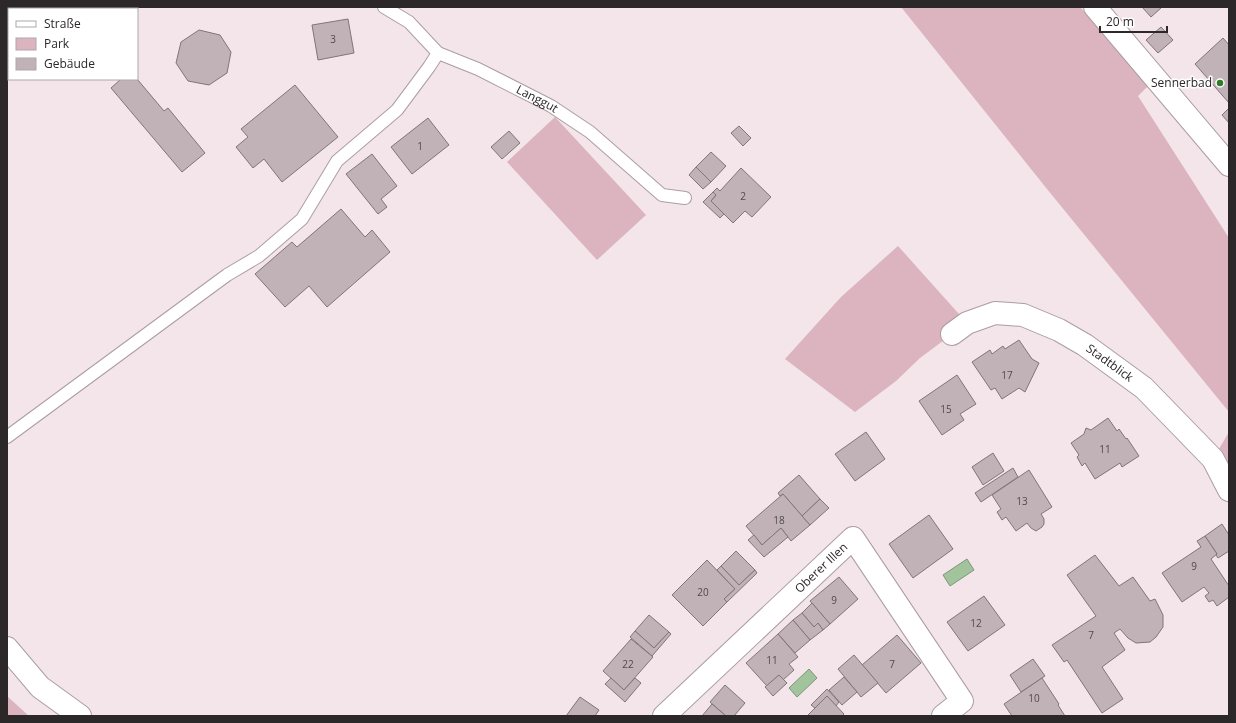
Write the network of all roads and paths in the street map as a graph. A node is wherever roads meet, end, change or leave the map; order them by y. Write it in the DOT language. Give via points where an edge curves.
graph roads {
  1 [pos="384,7"];
  2 [pos="1096,7"];
  3 [pos="438,53"];
  4 [pos="1229,165"];
  5 [pos="685,198"];
  6 [pos="952,334"];
  7 [pos="7,437"];
  8 [pos="1229,490"];
  9 [pos="7,648"];
  10 [pos="967,708"];
  11 [pos="80,716"];
  12 [pos="664,716"];
  13 [pos="944,716"];
  1 -- 3 [label="lane, Langgut" via="409,22"];
  2 -- 4 [label="street"];
  3 -- 5 [label="lane, Langgut" via="478,69 551,106 590,132 662,195"];
  3 -- 7 [label="lane" via="397,110 337,161 302,219 258,256 227,275"];
  6 -- 8 [label="street, Stadtblick" via="967,323 995,313 1023,315 1059,330 1085,345 1144,388 1212,459"];
  9 -- 11 [label="street" via="40,687"];
  10 -- 12 [label="street, Oberer Illen" via="853,538"];
  10 -- 13 [label="street, Oberer Illen"];
}
